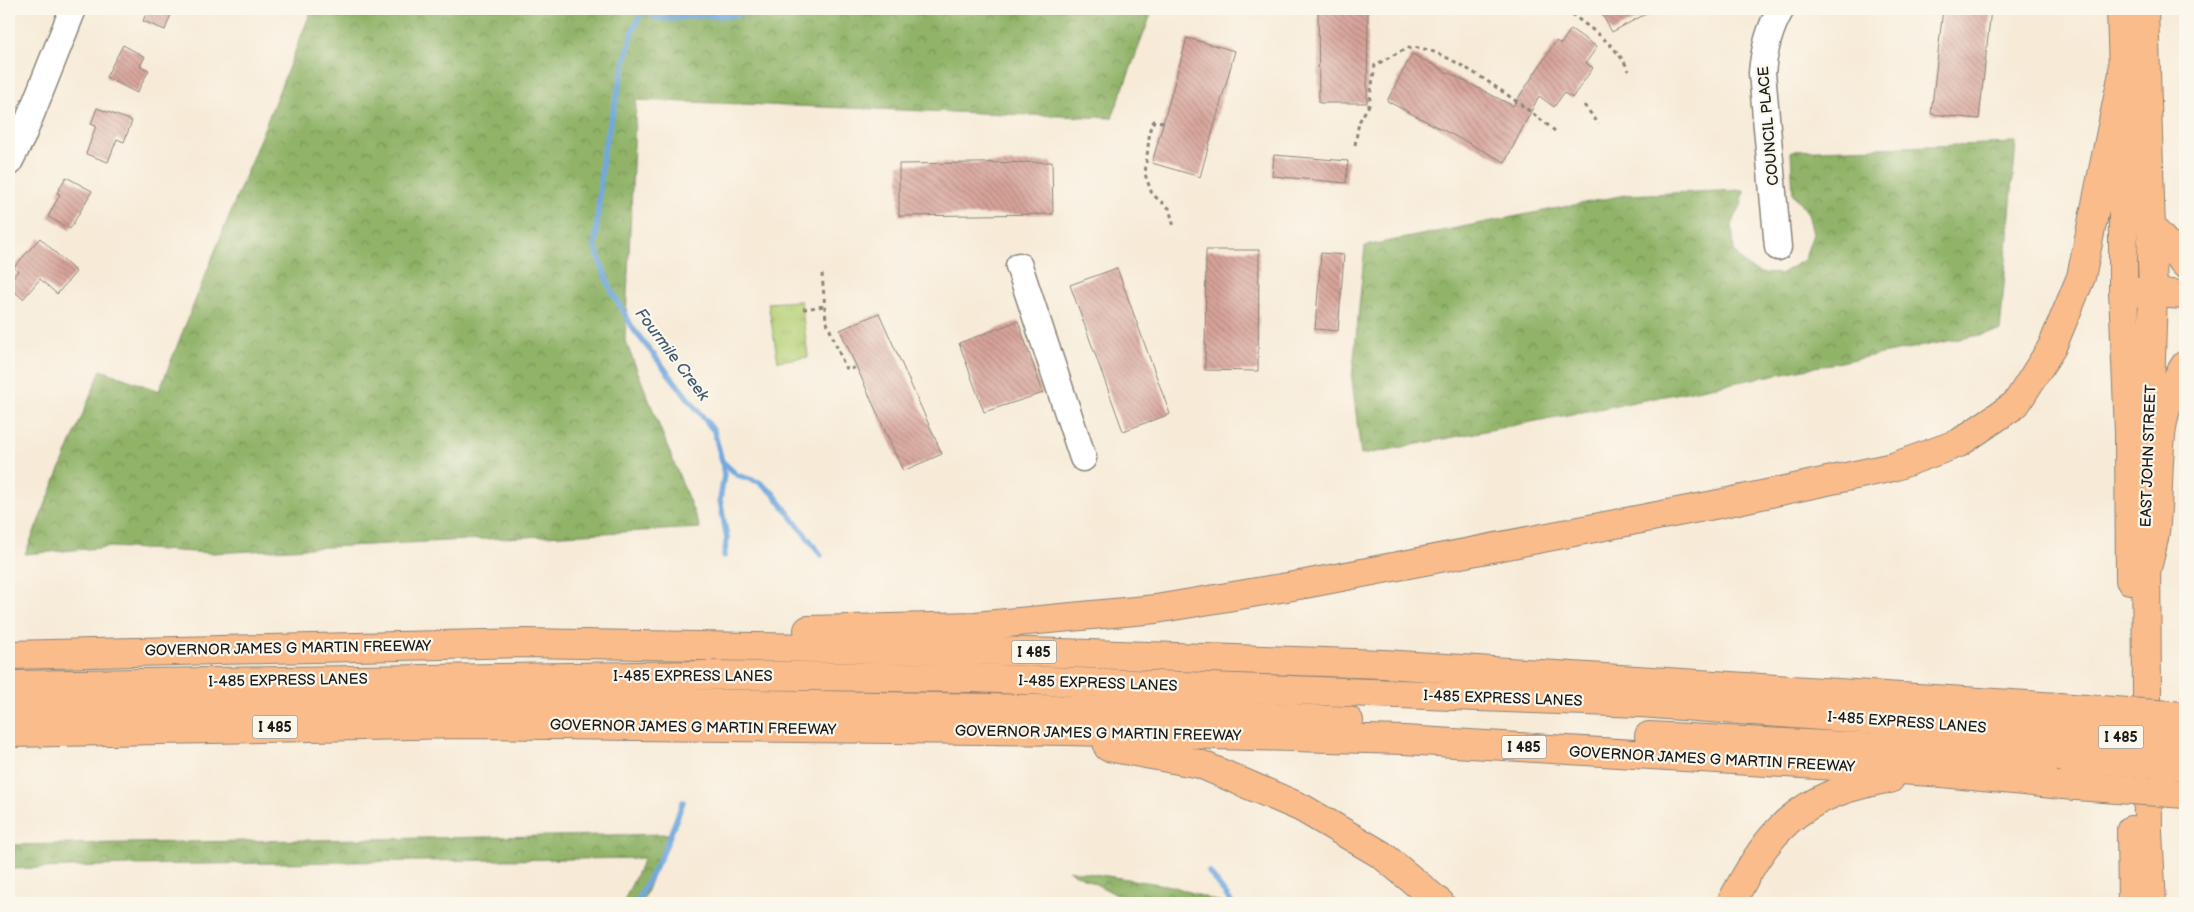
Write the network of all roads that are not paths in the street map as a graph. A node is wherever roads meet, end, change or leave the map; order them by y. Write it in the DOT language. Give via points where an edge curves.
graph roads {
  1 [pos="73,9"];
  2 [pos="1781,9"];
  3 [pos="2120,9"];
  4 [pos="2144,9"];
  5 [pos="2123,73"];
  6 [pos="9,162"];
  7 [pos="2150,226"];
  8 [pos="1778,246"];
  9 [pos="2185,264"];
  10 [pos="1019,266"];
  11 [pos="2123,290"];
  12 [pos="2153,292"];
  13 [pos="2185,295"];
  14 [pos="2185,365"];
  15 [pos="1083,458"];
  16 [pos="2145,578"];
  17 [pos="706,646"];
  18 [pos="9,655"];
  19 [pos="9,685"];
  20 [pos="9,710"];
  21 [pos="2185,716"];
  22 [pos="985,730"];
  23 [pos="2058,732"];
  24 [pos="9,733"];
  25 [pos="2185,742"];
  26 [pos="2185,766"];
  27 [pos="1976,776"];
  28 [pos="2185,794"];
  29 [pos="1440,903"];
  30 [pos="1731,903"];
  31 [pos="2132,903"];
  32 [pos="2152,903"];
  1 -- 6 [label="street"];
  2 -- 8 [label="street, COUNCIL PLACE" via="1764,50 1762,73"];
  3 -- 5 [label="main road, EAST JOHN STREET"];
  4 -- 7 [label="main road, EAST JOHN STREET"];
  5 -- 11 [label="main road, EAST JOHN STREET"];
  5 -- 17 [label="main road" via="2081,277 2052,347 2016,404 1959,443 1893,467 1718,504 1305,584 1156,609 975,626 758,631"];
  7 -- 9 [label="main road"];
  7 -- 12 [label="main road, EAST JOHN STREET"];
  10 -- 15 [label="street"];
  11 -- 12 [label="main road"];
  11 -- 31 [label="main road, EAST JOHN STREET" via="2129,433"];
  12 -- 13 [label="main road"];
  12 -- 16 [label="main road, EAST JOHN STREET"];
  14 -- 16 [label="main road" via="2174,382 2161,427 2155,533"];
  16 -- 32 [label="main road, EAST JOHN STREET"];
  17 -- 18 [label="main road, GOVERNOR JAMES G MARTIN FREEWAY / I 485" via="514,643"];
  17 -- 23 [label="main road, GOVERNOR JAMES G MARTIN FREEWAY / I 485" via="1374,663"];
  19 -- 23 [label="main road, I-485 EXPRESS LANES / I 485" via="704,675 972,678 1640,703"];
  20 -- 23 [label="main road, I-485 EXPRESS LANES / I 485" via="435,699 971,707"];
  21 -- 23 [label="main road, GOVERNOR JAMES G MARTIN FREEWAY / I 485, bridge"];
  22 -- 24 [label="main road, GOVERNOR JAMES G MARTIN FREEWAY / I 485" via="464,724"];
  22 -- 27 [label="main road, GOVERNOR JAMES G MARTIN FREEWAY / I 485" via="1404,740"];
  22 -- 29 [label="main road" via="1125,749 1200,764 1302,808 1382,855"];
  23 -- 25 [label="main road, I-485 EXPRESS LANES / I 485, bridge"];
  23 -- 26 [label="main road, I-485 EXPRESS LANES / I 485, bridge"];
  27 -- 28 [label="main road, GOVERNOR JAMES G MARTIN FREEWAY / I 485, bridge"];
  27 -- 30 [label="main road" via="1887,779 1847,788 1815,801 1784,823 1762,848"];
}
